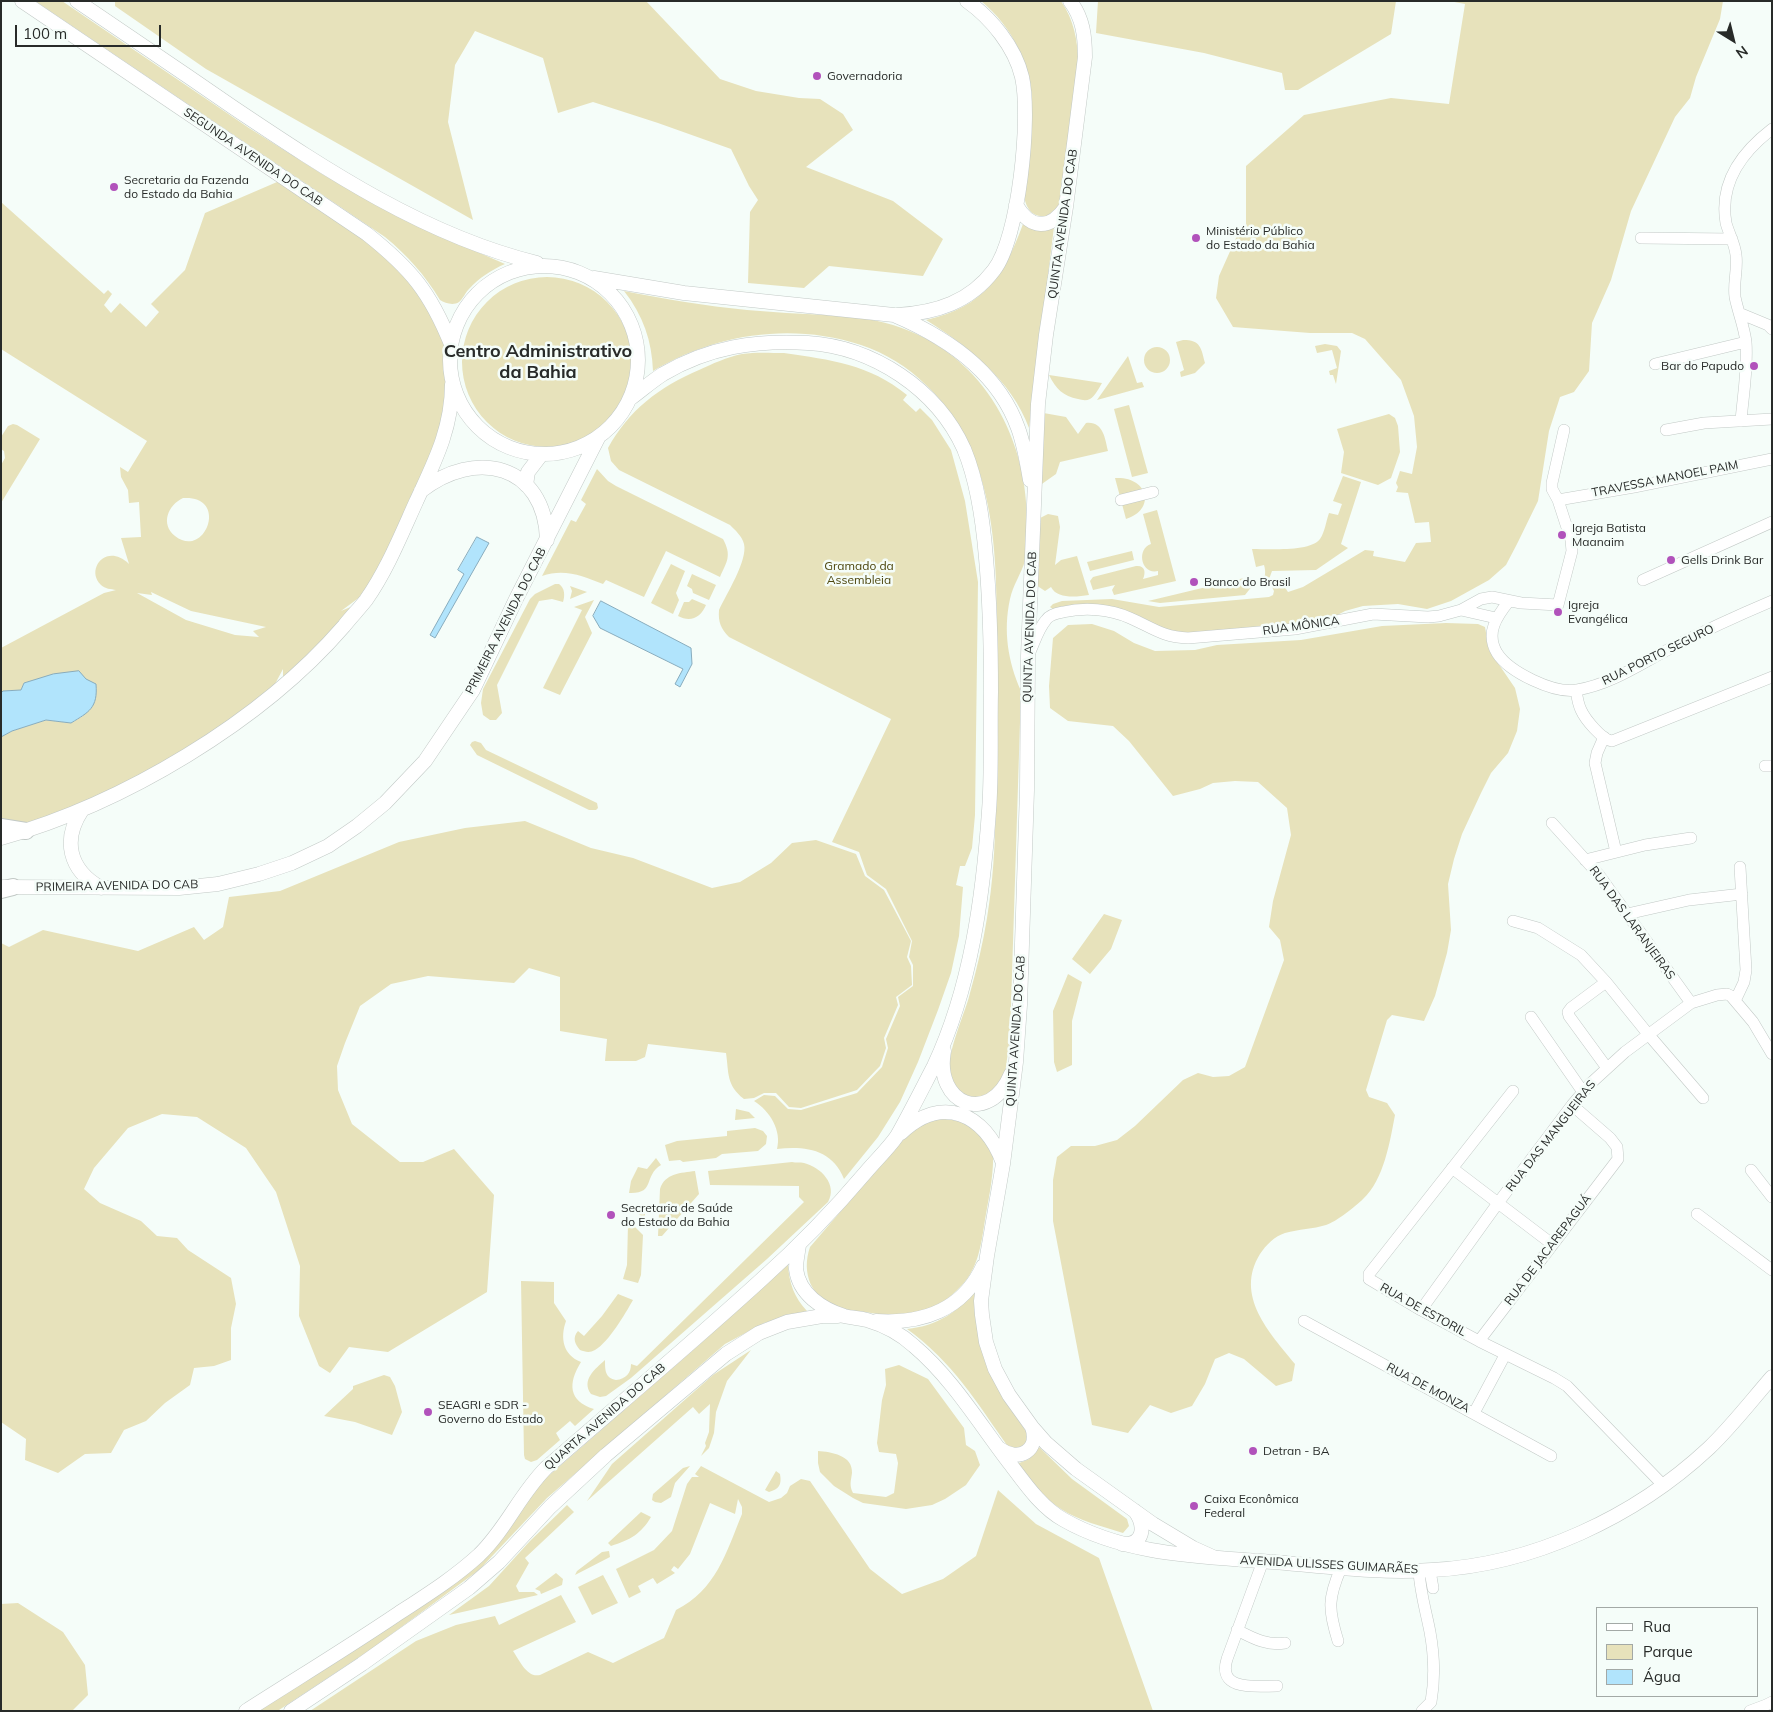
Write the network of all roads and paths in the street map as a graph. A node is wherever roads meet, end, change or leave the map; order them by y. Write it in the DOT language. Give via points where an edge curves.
graph roads {
  1 [pos="22,1"];
  2 [pos="77,1"];
  3 [pos="967,1"];
  4 [pos="1070,1"];
  5 [pos="1772,129"];
  6 [pos="1016,205"];
  7 [pos="1066,207"];
  8 [pos="1642,238"];
  9 [pos="1732,239"];
  10 [pos="547,265"];
  11 [pos="592,278"];
  12 [pos="1739,313"];
  13 [pos="894,315"];
  14 [pos="1772,329"];
  15 [pos="1746,342"];
  16 [pos="451,344"];
  17 [pos="1655,364"];
  18 [pos="452,384"];
  19 [pos="631,398"];
  20 [pos="1772,419"];
  21 [pos="1741,422"];
  22 [pos="1564,430"];
  23 [pos="1666,430"];
  24 [pos="598,438"];
  25 [pos="541,455"];
  26 [pos="1772,459"];
  27 [pos="526,485"];
  28 [pos="421,492"];
  29 [pos="1153,492"];
  30 [pos="1121,500"];
  31 [pos="1558,500"];
  32 [pos="1035,508"];
  33 [pos="1772,522"];
  34 [pos="547,541"];
  35 [pos="1643,580"];
  36 [pos="1509,601"];
  37 [pos="1772,601"];
  38 [pos="1461,610"];
  39 [pos="1496,618"];
  40 [pos="1028,656"];
  41 [pos="1772,677"];
  42 [pos="1576,690"];
  43 [pos="1604,737"];
  44 [pos="82,810"];
  45 [pos="1552,823"];
  46 [pos="1,827"];
  47 [pos="26,832"];
  48 [pos="1,838"];
  49 [pos="1691,838"];
  50 [pos="1616,852"];
  51 [pos="1585,860"];
  52 [pos="1740,867"];
  53 [pos="5,888"];
  54 [pos="101,888"];
  55 [pos="1742,894"];
  56 [pos="1627,914"];
  57 [pos="1513,921"];
  58 [pos="1606,982"];
  59 [pos="1736,999"];
  60 [pos="1690,1003"];
  61 [pos="1532,1017"];
  62 [pos="1772,1030"];
  63 [pos="948,1033"];
  64 [pos="1648,1034"];
  65 [pos="1761,1036"];
  66 [pos="1772,1054"];
  67 [pos="1016,1062"];
  68 [pos="1607,1068"];
  69 [pos="1513,1090"];
  70 [pos="1583,1092"];
  71 [pos="1703,1098"];
  72 [pos="1572,1105"];
  73 [pos="895,1139"];
  74 [pos="1003,1164"];
  75 [pos="1452,1168"];
  76 [pos="1751,1170"];
  77 [pos="1772,1197"];
  78 [pos="1498,1204"];
  79 [pos="1697,1214"];
  80 [pos="1552,1244"];
  81 [pos="799,1245"];
  82 [pos="987,1256"];
  83 [pos="1772,1270"];
  84 [pos="1421,1310"];
  85 [pos="843,1315"];
  86 [pos="869,1321"];
  87 [pos="1304,1322"];
  88 [pos="1479,1341"];
  89 [pos="1505,1354"];
  90 [pos="1772,1377"];
  91 [pos="1474,1413"];
  92 [pos="1032,1427"];
  93 [pos="997,1448"];
  94 [pos="1551,1456"];
  95 [pos="1663,1485"];
  96 [pos="1133,1509"];
  97 [pos="1116,1543"];
  98 [pos="1213,1557"];
  99 [pos="1263,1561"];
  100 [pos="1341,1568"];
  101 [pos="1424,1571"];
  102 [pos="1433,1588"];
  103 [pos="1237,1630"];
  104 [pos="1338,1641"];
  105 [pos="1285,1642"];
  106 [pos="1277,1686"];
  107 [pos="1772,1702"];
  108 [pos="1428,1709"];
  109 [pos="246,1711"];
  110 [pos="291,1711"];
  111 [pos="1750,1711"];
  1 -- 16 [label="main road, SEGUNDA AVENIDA DO CAB" via="367,234 414,277 440,316"];
  2 -- 10 [label="main road" via="278,138 388,203 475,245"];
  3 -- 6 [label="main road" via="1001,35 1011,49 1022,76 1025,127"];
  4 -- 7 [label="main road, QUINTA AVENIDA DO CAB" via="1081,22 1085,44"];
  5 -- 9 [label="street" via="1746,153 1728,184 1726,220"];
  6 -- 7 [label="main road" via="1028,220 1039,224 1057,219"];
  6 -- 13 [label="main road" via="1004,252 996,268 973,292 949,306"];
  7 -- 32 [label="main road, QUINTA AVENIDA DO CAB" via="1038,404"];
  8 -- 9 [label="street"];
  9 -- 12 [label="street" via="1737,258 1734,286"];
  10 -- 11 [label="main road" via="570,269"];
  10 -- 16 [label="main road" via="503,274 484,287 468,303 457,323"];
  11 -- 13 [label="main road" via="684,293"];
  11 -- 19 [label="main road" via="614,295 629,317 638,344 638,371"];
  12 -- 14 [label="street"];
  12 -- 15 [label="street"];
  13 -- 32 [label="main road" via="942,339 970,360 993,385 1018,427"];
  15 -- 17 [label="street"];
  15 -- 21 [label="street"];
  16 -- 18 [label="main road"];
  18 -- 25 [label="main road" via="464,412 485,434 511,449"];
  18 -- 28 [label="main road" via="447,428"];
  19 -- 24 [label="main road" via="620,417"];
  19 -- 63 [label="main road" via="660,375 696,358 728,348 757,342 820,344 848,350 896,370 951,424 964,451 979,501 985,535 991,635 990,809 979,907 963,984"];
  20 -- 21 [label="street"];
  21 -- 23 [label="street" via="1704,423"];
  22 -- 31 [label="street" via="1552,483"];
  24 -- 25 [label="main road" via="571,451"];
  24 -- 34 [label="main road, PRIMEIRA AVENIDA DO CAB"];
  25 -- 27 [label="main road" via="528,472"];
  26 -- 31 [label="street, TRAVESSA MANOEL PAIM"];
  27 -- 28 [label="main road" via="497,468 479,467 446,475"];
  27 -- 34 [label="main road" via="543,510"];
  28 -- 44 [label="main road" via="393,552 365,600 330,642 297,674 237,722 186,755"];
  29 -- 30 [label="street"];
  31 -- 36 [label="street, RUA MÔNICA" via="1572,550 1558,606"];
  32 -- 40 [label="main road, QUINTA AVENIDA DO CAB"];
  33 -- 35 [label="street"];
  34 -- 54 [label="main road, PRIMEIRA AVENIDA DO CAB" via="473,690 434,750 391,797 358,826 328,846 292,863 218,884 179,888"];
  36 -- 38 [label="street, RUA MÔNICA" via="1492,597 1481,599"];
  36 -- 39 [label="street"];
  37 -- 42 [label="street, RUA PORTO SEGURO" via="1686,640 1620,676"];
  38 -- 39 [label="street"];
  38 -- 40 [label="street, RUA MÔNICA" via="1428,617 1373,614 1295,629 1188,638 1162,634 1129,617 1084,608 1046,619"];
  39 -- 42 [label="street, RUA PORTO SEGURO" via="1493,643 1508,666 1545,684"];
  40 -- 67 [label="main road, QUINTA AVENIDA DO CAB" via="1022,968"];
  41 -- 43 [label="street" via="1612,741"];
  42 -- 43 [label="street" via="1584,715"];
  43 -- 50 [label="street" via="1595,763"];
  44 -- 47 [label="main road"];
  44 -- 54 [label="main road" via="72,831 72,854 82,874"];
  45 -- 51 [label="street, RUA DAS LARANJEIRAS"];
  46 -- 47 [label="highway"];
  47 -- 48 [label="main road"];
  49 -- 50 [label="street"];
  50 -- 51 [label="street"];
  51 -- 56 [label="street, RUA DAS LARANJEIRAS"];
  52 -- 55 [label="street"];
  53 -- 54 [label="main road, PRIMEIRA AVENIDA DO CAB"];
  55 -- 56 [label="street" via="1689,900"];
  55 -- 59 [label="street" via="1746,970"];
  56 -- 60 [label="street, RUA DAS LARANJEIRAS"];
  57 -- 58 [label="street" via="1538,928 1568,945 1581,954"];
  58 -- 64 [label="street"];
  58 -- 68 [label="street" via="1568,1012"];
  59 -- 60 [label="street, RUA DAS MANGUEIRAS" via="1722,994"];
  59 -- 65 [label="street"];
  60 -- 64 [label="street, RUA DAS MANGUEIRAS"];
  61 -- 70 [label="street"];
  62 -- 65 [label="street"];
  63 -- 67 [label="main road" via="943,1058 944,1076 960,1100 980,1104 998,1096"];
  63 -- 73 [label="main road"];
  64 -- 68 [label="street, RUA DAS MANGUEIRAS"];
  64 -- 71 [label="street"];
  65 -- 66 [label="street"];
  67 -- 74 [label="main road, QUINTA AVENIDA DO CAB"];
  68 -- 70 [label="street, RUA DAS MANGUEIRAS"];
  69 -- 75 [label="street, RUA DE ESTORIL"];
  70 -- 72 [label="street, RUA DAS MANGUEIRAS"];
  72 -- 78 [label="street, RUA DAS MANGUEIRAS"];
  72 -- 80 [label="street, RUA DE JACAREPAGUÁ" via="1610,1138 1617,1148 1618,1159"];
  73 -- 74 [label="main road" via="910,1125 934,1113 962,1115 986,1131"];
  73 -- 81 [label="main road"];
  74 -- 82 [label="main road, QUINTA AVENIDA DO CAB"];
  75 -- 78 [label="street"];
  75 -- 84 [label="street, RUA DE ESTORIL" via="1369,1274 1371,1281"];
  76 -- 77 [label="street"];
  78 -- 80 [label="street"];
  78 -- 84 [label="street, RUA DAS MANGUEIRAS"];
  79 -- 83 [label="street"];
  80 -- 88 [label="street, RUA DE JACAREPAGUÁ"];
  81 -- 85 [label="main road" via="796,1268 806,1293 820,1306"];
  81 -- 109 [label="main road, QUARTA AVENIDA DO CAB" via="710,1327 546,1468 486,1548 460,1572"];
  82 -- 86 [label="main road" via="964,1295 946,1308 924,1318"];
  82 -- 92 [label="main road, AVENIDA ULISSES GUIMARÃES" via="981,1302 986,1342 1001,1382"];
  84 -- 88 [label="street, RUA DE ESTORIL"];
  85 -- 86 [label="main road, AVENIDA ULISSES GUIMARÃES"];
  85 -- 110 [label="main road" via="787,1322 759,1333 726,1354 606,1455 470,1588"];
  86 -- 93 [label="main road, AVENIDA ULISSES GUIMARÃES" via="911,1343 932,1362"];
  87 -- 91 [label="street, RUA DE MONZA"];
  88 -- 89 [label="street, RUA DE ESTORIL"];
  89 -- 91 [label="street"];
  89 -- 95 [label="street, RUA DE ESTORIL" via="1567,1386"];
  90 -- 95 [label="main road, AVENIDA ULISSES GUIMARÃES" via="1720,1429 1697,1458"];
  91 -- 94 [label="street, RUA DE MONZA"];
  92 -- 93 [label="main road" via="1034,1442 1025,1453 1011,1455"];
  92 -- 96 [label="main road, AVENIDA ULISSES GUIMARÃES" via="1058,1455"];
  93 -- 97 [label="main road, AVENIDA ULISSES GUIMARÃES" via="1035,1496 1058,1516"];
  95 -- 101 [label="main road, AVENIDA ULISSES GUIMARÃES" via="1611,1518 1556,1542 1488,1563"];
  96 -- 97 [label="main road" via="1141,1520 1141,1532 1134,1542"];
  96 -- 98 [label="main road, AVENIDA ULISSES GUIMARÃES" via="1193,1548"];
  97 -- 98 [label="main road, AVENIDA ULISSES GUIMARÃES"];
  98 -- 99 [label="main road, AVENIDA ULISSES GUIMARÃES"];
  99 -- 100 [label="main road, AVENIDA ULISSES GUIMARÃES"];
  99 -- 103 [label="street"];
  100 -- 101 [label="main road, AVENIDA ULISSES GUIMARÃES"];
  100 -- 104 [label="street" via="1330,1600"];
  101 -- 102 [label="street"];
  101 -- 108 [label="street" via="1421,1595 1432,1651 1432,1694"];
  103 -- 105 [label="street" via="1262,1642"];
  103 -- 106 [label="street" via="1224,1668 1227,1677 1238,1684"];
  107 -- 111 [label="street"];
}
